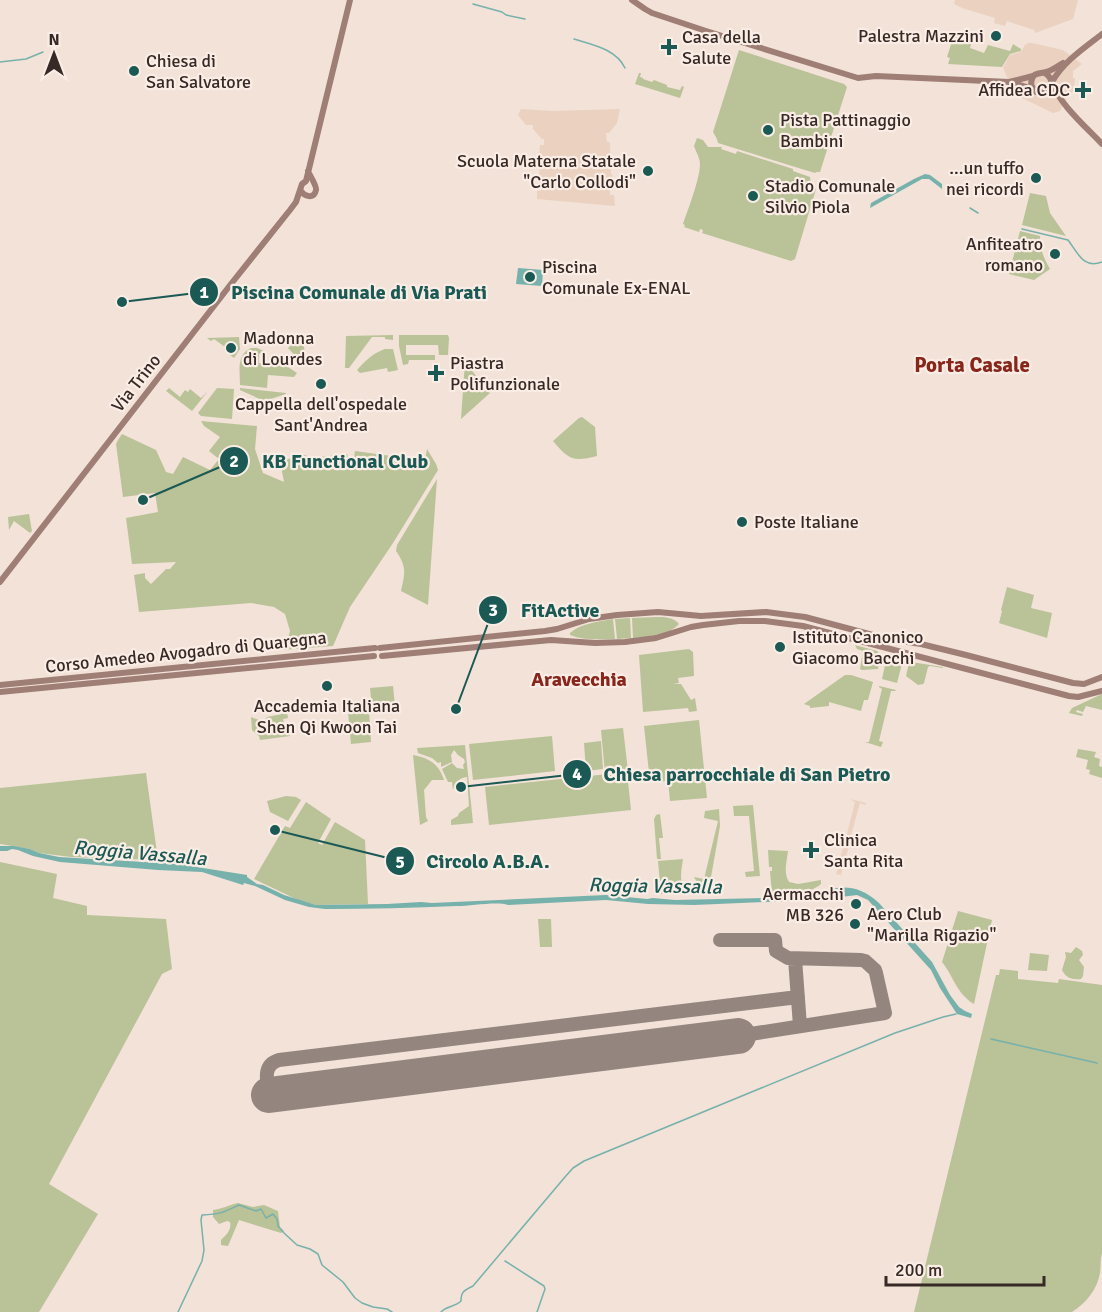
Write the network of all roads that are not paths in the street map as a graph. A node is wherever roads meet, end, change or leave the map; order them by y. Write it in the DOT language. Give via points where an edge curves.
graph roads {
  1 [pos="350,0"];
  2 [pos="632,0"];
  3 [pos="1102,34"];
  4 [pos="1069,60"];
  5 [pos="1045,73"];
  6 [pos="1033,76"];
  7 [pos="1010,82"];
  8 [pos="1052,82"];
  9 [pos="1033,89"];
  10 [pos="1047,92"];
  11 [pos="1064,104"];
  12 [pos="1102,144"];
  13 [pos="309,181"];
  14 [pos="301,191"];
  15 [pos="306,196"];
  16 [pos="296,202"];
  17 [pos="0,582"];
  18 [pos="376,651"];
  19 [pos="1102,678"];
  20 [pos="0,686"];
  21 [pos="0,692"];
  22 [pos="1102,692"];
  1 -- 13 [label="main road" via="308,170"];
  2 -- 7 [label="main road" via="652,13 858,78"];
  3 -- 4 [label="main road"];
  4 -- 5 [label="main road"];
  4 -- 8 [label="main road"];
  5 -- 6 [label="main road"];
  5 -- 8 [label="main road"];
  6 -- 7 [label="main road"];
  6 -- 9 [label="main road"];
  7 -- 9 [label="main road"];
  8 -- 10 [label="main road"];
  8 -- 11 [label="main road"];
  9 -- 10 [label="main road"];
  10 -- 11 [label="main road"];
  11 -- 12 [label="main road"];
  13 -- 14 [label="main road" via="302,184"];
  13 -- 15 [label="main road" via="316,185 316,191"];
  14 -- 15 [label="main road"];
  14 -- 16 [label="main road, Via Trino"];
  15 -- 16 [label="main road, Via Trino"];
  16 -- 17 [label="main road, Via Trino"];
  18 -- 19 [label="main road, Corso Amedeo Avogadro di Quaregna" via="545,631 616,615 766,612 954,652 1073,683"];
  18 -- 20 [label="main road, Corso Amedeo Avogadro di Quaregna"];
  18 -- 21 [label="main road, Corso Amedeo Avogadro di Quaregna"];
  18 -- 22 [label="main road" via="383,651 382,656 551,640 625,642 703,625 765,621 803,626 1069,696"];
}
